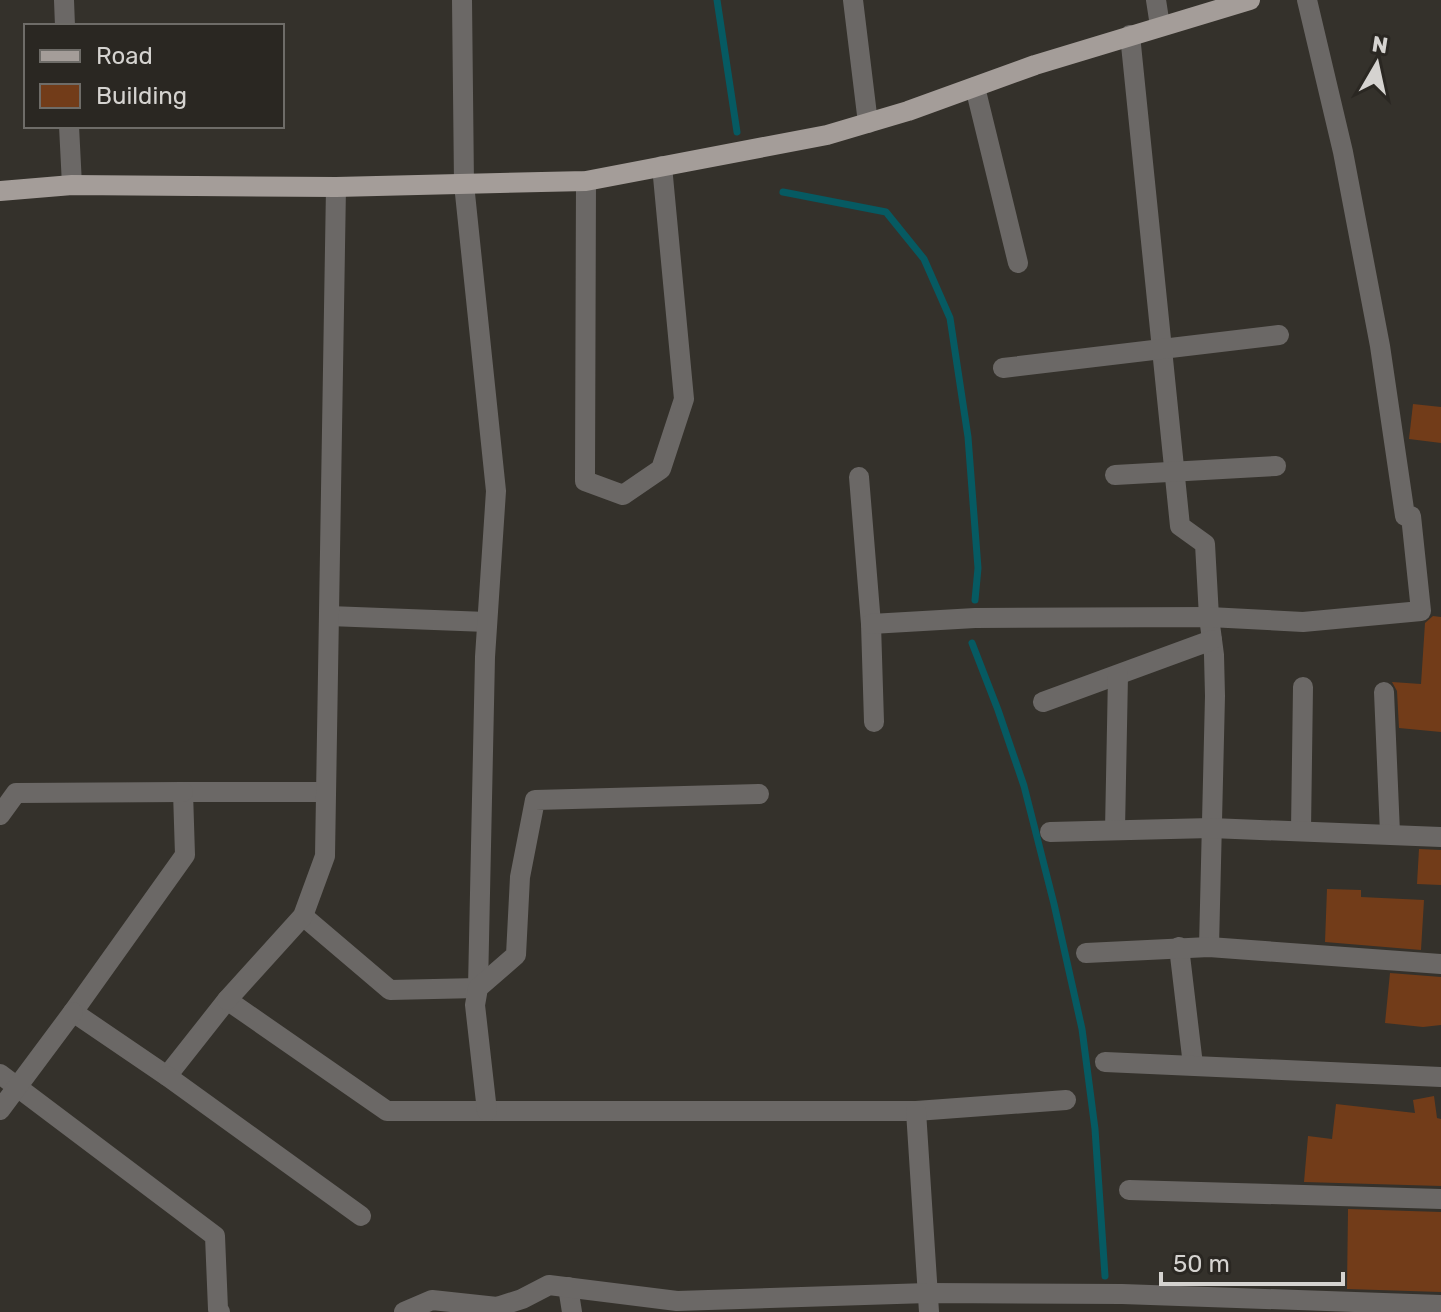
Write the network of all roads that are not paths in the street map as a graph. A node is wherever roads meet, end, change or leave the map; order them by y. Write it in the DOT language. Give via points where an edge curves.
graph roads {
  1 [pos="64,0"];
  2 [pos="462,0"];
  3 [pos="853,0"];
  4 [pos="1156,0"];
  5 [pos="1250,0"];
  6 [pos="1307,0"];
  7 [pos="65,24"];
  8 [pos="1160,26"];
  9 [pos="1130,35"];
  10 [pos="975,87"];
  11 [pos="868,123"];
  12 [pos="69,128"];
  13 [pos="662,166"];
  14 [pos="586,181"];
  15 [pos="464,184"];
  16 [pos="72,185"];
  17 [pos="336,187"];
  18 [pos="0,191"];
  19 [pos="1018,263"];
  20 [pos="1279,335"];
  21 [pos="1162,349"];
  22 [pos="1003,368"];
  23 [pos="1276,466"];
  24 [pos="1174,472"];
  25 [pos="1115,475"];
  26 [pos="859,477"];
  27 [pos="329,616"];
  28 [pos="1209,617"];
  29 [pos="487,622"];
  30 [pos="871,624"];
  31 [pos="1212,640"];
  32 [pos="1118,675"];
  33 [pos="1303,687"];
  34 [pos="1384,692"];
  35 [pos="1043,702"];
  36 [pos="874,722"];
  37 [pos="183,792"];
  38 [pos="326,792"];
  39 [pos="759,794"];
  40 [pos="0,815"];
  41 [pos="1211,828"];
  42 [pos="1115,830"];
  43 [pos="1301,830"];
  44 [pos="1050,832"];
  45 [pos="1390,833"];
  46 [pos="1441,837"];
  47 [pos="303,916"];
  48 [pos="1179,947"];
  49 [pos="1209,947"];
  50 [pos="1086,953"];
  51 [pos="1441,964"];
  52 [pos="478,988"];
  53 [pos="227,1000"];
  54 [pos="73,1012"];
  55 [pos="1105,1062"];
  56 [pos="1193,1065"];
  57 [pos="167,1076"];
  58 [pos="1441,1077"];
  59 [pos="8,1081"];
  60 [pos="1066,1100"];
  61 [pos="0,1110"];
  62 [pos="487,1111"];
  63 [pos="916,1111"];
  64 [pos="1129,1190"];
  65 [pos="1441,1199"];
  66 [pos="361,1216"];
  67 [pos="568,1287"];
  68 [pos="928,1302"];
  69 [pos="1441,1305"];
  70 [pos="218,1311"];
  71 [pos="404,1312"];
  72 [pos="572,1312"];
  1 -- 7 [label="street"];
  2 -- 15 [label="street"];
  3 -- 11 [label="street"];
  4 -- 8 [label="street"];
  5 -- 8 [label="main road"];
  6 -- 28 [label="street" via="1375,316 1405,516 1411,516 1421,611 1303,622"];
  8 -- 9 [label="main road"];
  9 -- 10 [label="main road"];
  9 -- 21 [label="street"];
  10 -- 11 [label="main road"];
  10 -- 19 [label="street"];
  11 -- 13 [label="main road"];
  12 -- 16 [label="street"];
  13 -- 14 [label="main road"];
  13 -- 14 [label="street" via="684,399 661,469 623,495 585,481"];
  14 -- 15 [label="main road"];
  15 -- 17 [label="main road"];
  15 -- 29 [label="street" via="496,491"];
  16 -- 17 [label="main road"];
  16 -- 18 [label="main road"];
  17 -- 27 [label="street"];
  20 -- 21 [label="street"];
  21 -- 22 [label="street"];
  21 -- 24 [label="street"];
  23 -- 24 [label="street"];
  24 -- 25 [label="street"];
  24 -- 28 [label="street" via="1180,526 1205,544"];
  26 -- 30 [label="street"];
  27 -- 29 [label="street"];
  27 -- 38 [label="street"];
  28 -- 30 [label="street"];
  28 -- 31 [label="street"];
  29 -- 52 [label="street"];
  30 -- 36 [label="street"];
  31 -- 32 [label="street"];
  31 -- 41 [label="street"];
  32 -- 35 [label="street"];
  32 -- 42 [label="street"];
  33 -- 43 [label="street"];
  34 -- 45 [label="street"];
  37 -- 38 [label="street"];
  37 -- 40 [label="street" via="16,793"];
  37 -- 54 [label="street" via="185,855"];
  38 -- 47 [label="street" via="325,856"];
  39 -- 52 [label="street" via="535,800 520,877 516,955"];
  41 -- 42 [label="street"];
  41 -- 43 [label="street"];
  41 -- 49 [label="street"];
  42 -- 44 [label="street"];
  43 -- 45 [label="street"];
  45 -- 46 [label="street"];
  47 -- 52 [label="street" via="390,990"];
  47 -- 53 [label="street"];
  48 -- 49 [label="street"];
  48 -- 50 [label="street"];
  48 -- 56 [label="street"];
  49 -- 51 [label="street"];
  52 -- 62 [label="street" via="475,1005"];
  53 -- 57 [label="street"];
  53 -- 62 [label="street" via="387,1111"];
  54 -- 57 [label="street"];
  54 -- 59 [label="street"];
  55 -- 56 [label="street"];
  56 -- 58 [label="street"];
  57 -- 66 [label="street"];
  59 -- 61 [label="street"];
  59 -- 70 [label="street" via="215,1236"];
  60 -- 63 [label="street"];
  62 -- 63 [label="street"];
  63 -- 68 [label="street"];
  64 -- 65 [label="street"];
  67 -- 68 [label="street" via="677,1301"];
  67 -- 71 [label="street" via="549,1285 497,1307 432,1300"];
  67 -- 72 [label="street"];
  68 -- 69 [label="street" via="1122,1294"];
}
